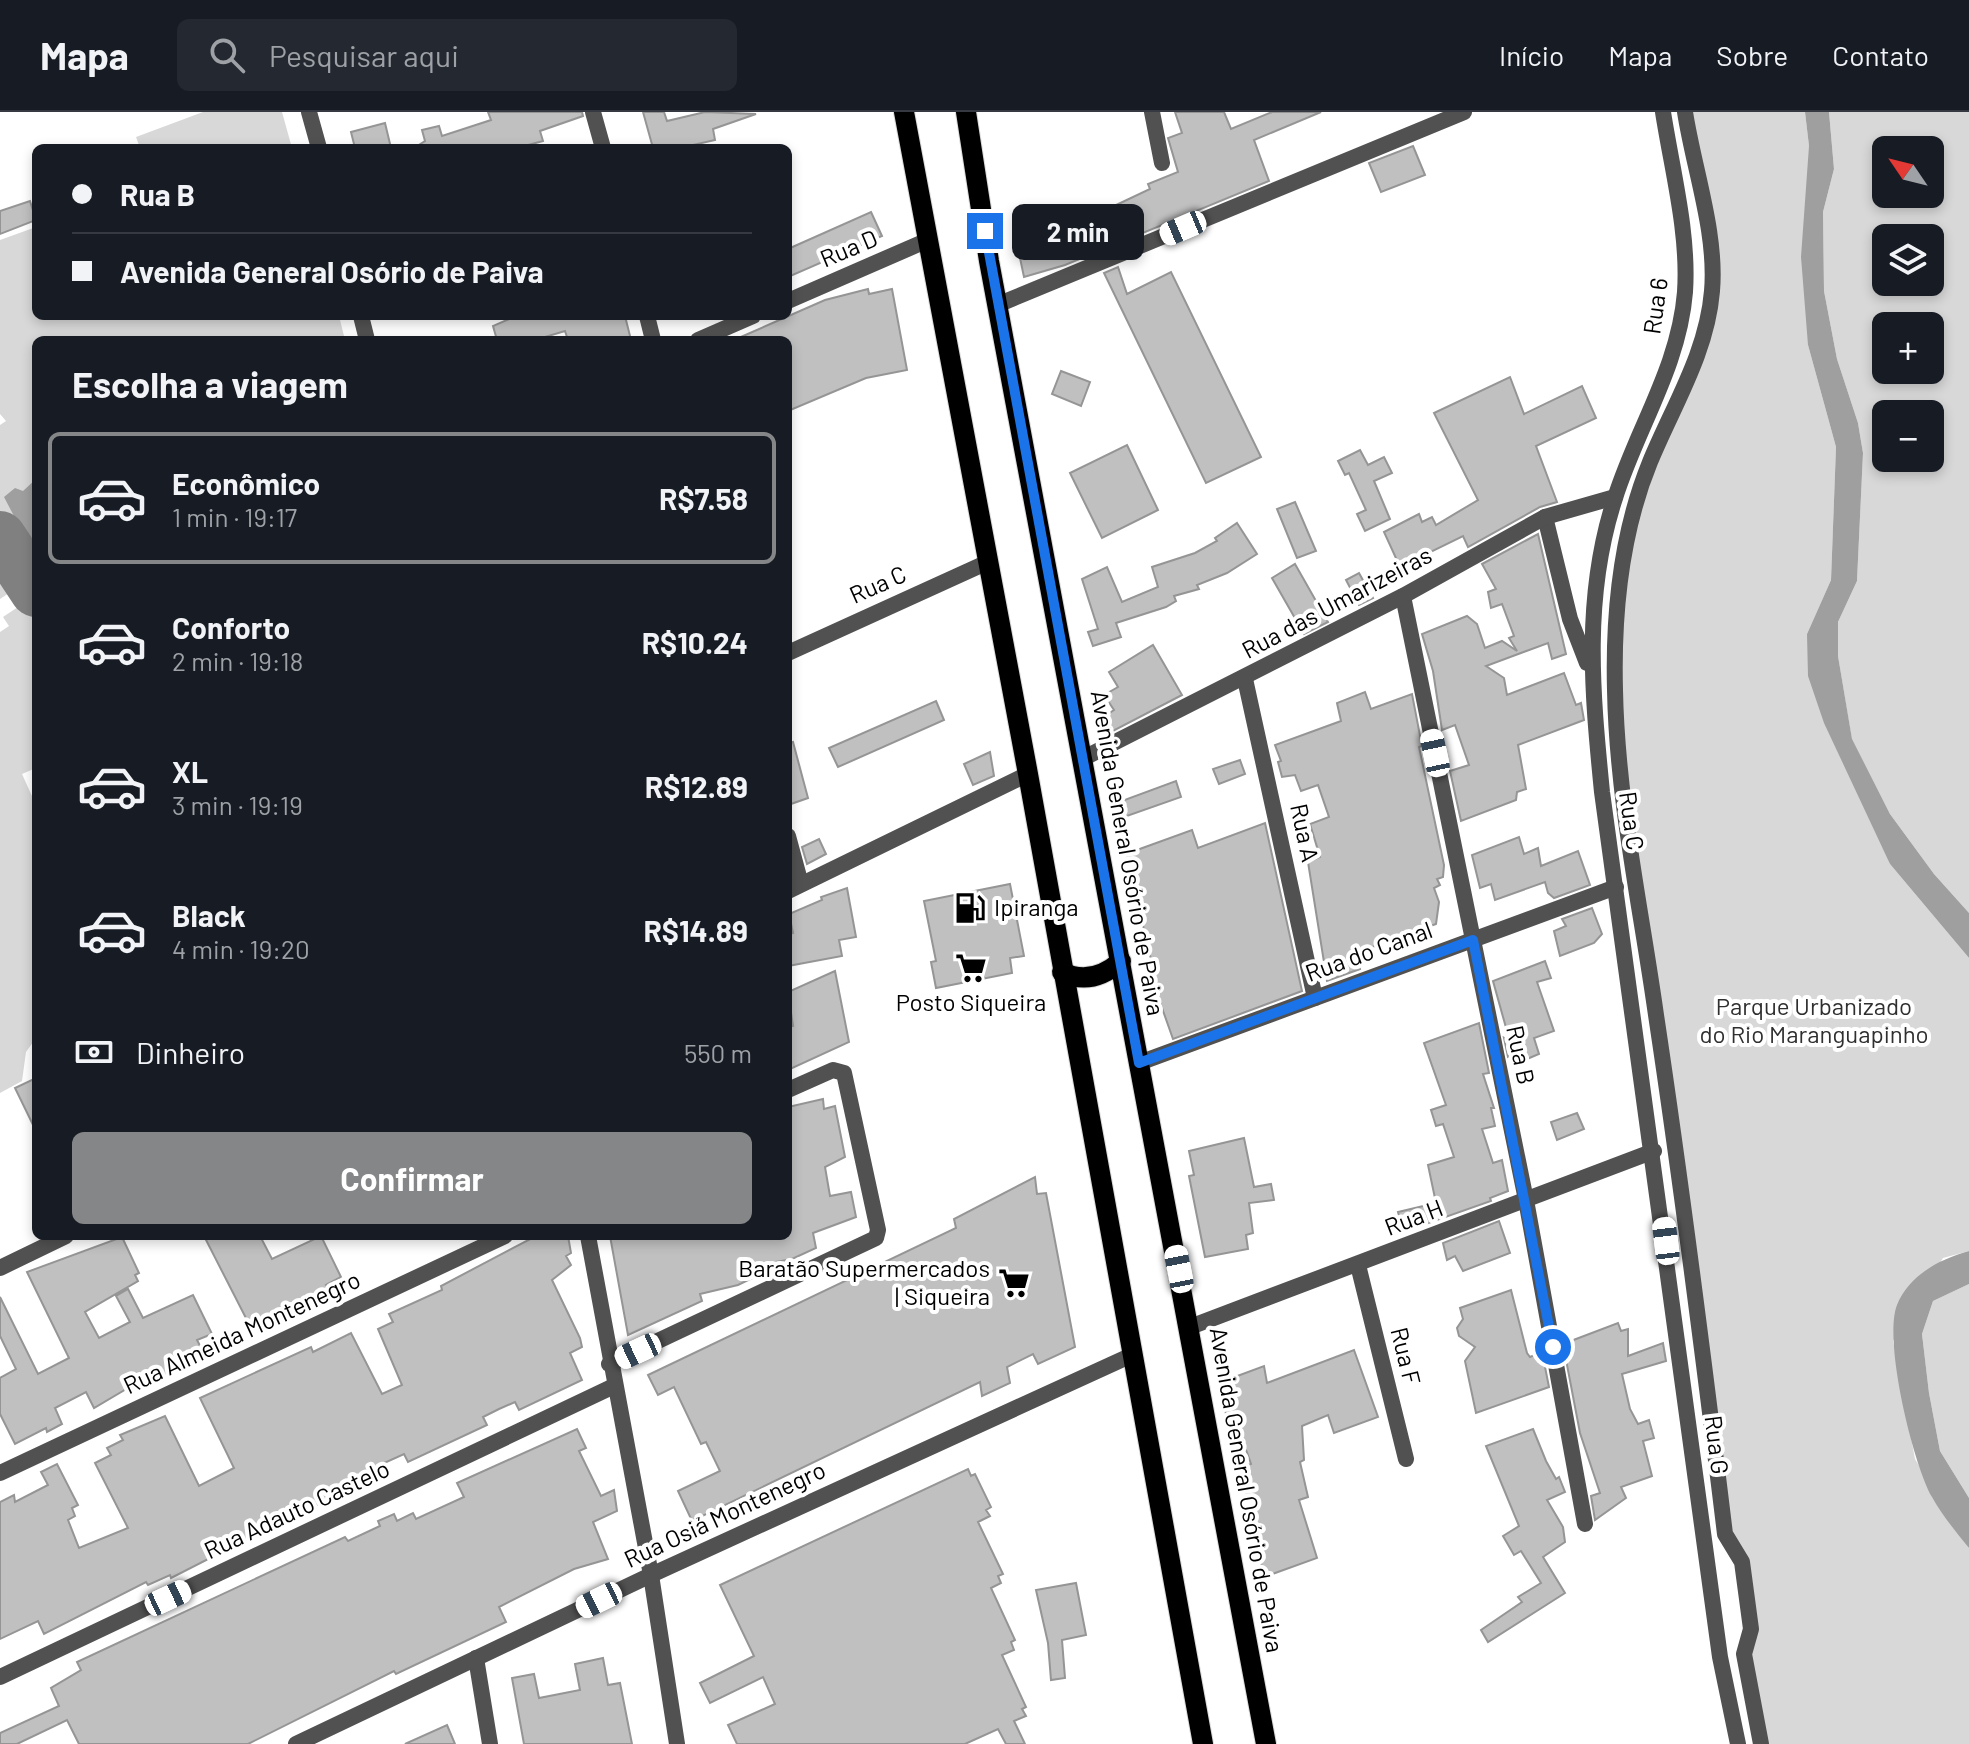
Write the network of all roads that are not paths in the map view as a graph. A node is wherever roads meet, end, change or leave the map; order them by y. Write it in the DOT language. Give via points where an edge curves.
graph roads {
  1 [pos="310,112"];
  2 [pos="593,112"];
  3 [pos="904,112"];
  4 [pos="966,112"];
  5 [pos="1152,112"];
  6 [pos="1464,112"];
  7 [pos="1663,112"];
  8 [pos="1685,112"];
  9 [pos="318,144"];
  10 [pos="597,144"];
  11 [pos="1162,163"];
  12 [pos="928,240"];
  13 [pos="792,299"];
  14 [pos="997,305"];
  15 [pos="744,320"];
  16 [pos="707,336"];
  17 [pos="1615,497"];
  18 [pos="1545,517"];
  19 [pos="988,562"];
  20 [pos="1403,596"];
  21 [pos="792,651"];
  22 [pos="1590,672"];
  23 [pos="1245,679"];
  24 [pos="1084,758"];
  25 [pos="1028,774"];
  26 [pos="792,866"];
  27 [pos="1616,887"];
  28 [pos="795,888"];
  29 [pos="1473,940"];
  30 [pos="1121,961"];
  31 [pos="1062,972"];
  32 [pos="1315,998"];
  33 [pos="1139,1063"];
  34 [pos="792,1088"];
  35 [pos="1654,1151"];
  36 [pos="1526,1200"];
  37 [pos="58,1240"];
  38 [pos="496,1240"];
  39 [pos="589,1240"];
  40 [pos="1358,1265"];
  41 [pos="0,1268"];
  42 [pos="1190,1327"];
  43 [pos="1132,1355"];
  44 [pos="609,1364"];
  45 [pos="614,1386"];
  46 [pos="1406,1459"];
  47 [pos="0,1473"];
  48 [pos="1585,1524"];
  49 [pos="651,1575"];
  50 [pos="476,1658"];
  51 [pos="0,1677"];
  52 [pos="296,1744"];
  53 [pos="490,1744"];
  54 [pos="677,1744"];
  55 [pos="1203,1744"];
  56 [pos="1266,1744"];
  57 [pos="1738,1744"];
  58 [pos="1761,1744"];
  1 -- 9 [label="street"];
  2 -- 10 [label="street"];
  3 -- 12 [label="main road"];
  4 -- 14 [label="main road, Avenida General Osório de Paiva"];
  5 -- 11 [label="street"];
  6 -- 14 [label="street"];
  7 -- 17 [label="street, Rua 6" via="1685,259 1685,292 1669,369"];
  8 -- 58 [label="street" via="1711,254 1712,295 1691,373 1651,459 1627,536 1615,690 1631,851 1692,1258 1725,1534 1742,1562 1751,1629 1744,1654"];
  12 -- 13 [label="street, Rua D"];
  12 -- 19 [label="main road"];
  14 -- 24 [label="main road, Avenida General Osório de Paiva"];
  15 -- 16 [label="street"];
  17 -- 18 [label="street, Rua das Umarizeiras"];
  17 -- 22 [label="street, Rua C" via="1593,604"];
  18 -- 20 [label="street, Rua das Umarizeiras"];
  18 -- 22 [label="street" via="1570,619"];
  19 -- 21 [label="street, Rua C"];
  19 -- 25 [label="main road"];
  20 -- 23 [label="street, Rua das Umarizeiras"];
  20 -- 29 [label="street, Rua B"];
  22 -- 27 [label="street, Rua C"];
  23 -- 24 [label="street, Rua das Umarizeiras"];
  23 -- 32 [label="street, Rua A"];
  24 -- 30 [label="main road, Avenida General Osório de Paiva"];
  25 -- 28 [label="street"];
  25 -- 31 [label="main road"];
  26 -- 28 [label="street"];
  27 -- 29 [label="street, Rua do Canal"];
  27 -- 35 [label="street, Rua C"];
  29 -- 32 [label="street, Rua do Canal"];
  29 -- 36 [label="street, Rua B"];
  30 -- 31 [label="main road" via="1088,978"];
  30 -- 33 [label="main road, Avenida General Osório de Paiva"];
  31 -- 43 [label="main road"];
  32 -- 33 [label="street, Rua do Canal"];
  33 -- 42 [label="main road, Avenida General Osório de Paiva"];
  34 -- 44 [label="street" via="833,1070 846,1076 876,1238"];
  35 -- 36 [label="street, Rua H"];
  35 -- 57 [label="street, Rua G" via="1720,1657"];
  36 -- 40 [label="street, Rua H"];
  36 -- 48 [label="street, Rua B"];
  37 -- 41 [label="street"];
  38 -- 47 [label="street, Rua Almeida Montenegro"];
  39 -- 44 [label="street"];
  40 -- 42 [label="street, Rua H"];
  40 -- 46 [label="street, Rua F"];
  42 -- 56 [label="main road, Avenida General Osório de Paiva"];
  43 -- 49 [label="street, Rua Osiá Montenegro"];
  43 -- 55 [label="main road"];
  44 -- 45 [label="street"];
  45 -- 49 [label="street"];
  45 -- 51 [label="street, Rua Adauto Castelo"];
  49 -- 50 [label="street, Rua Osiá Montenegro"];
  49 -- 54 [label="street"];
  50 -- 52 [label="street, Rua Osiá Montenegro"];
  50 -- 53 [label="street"];
}
